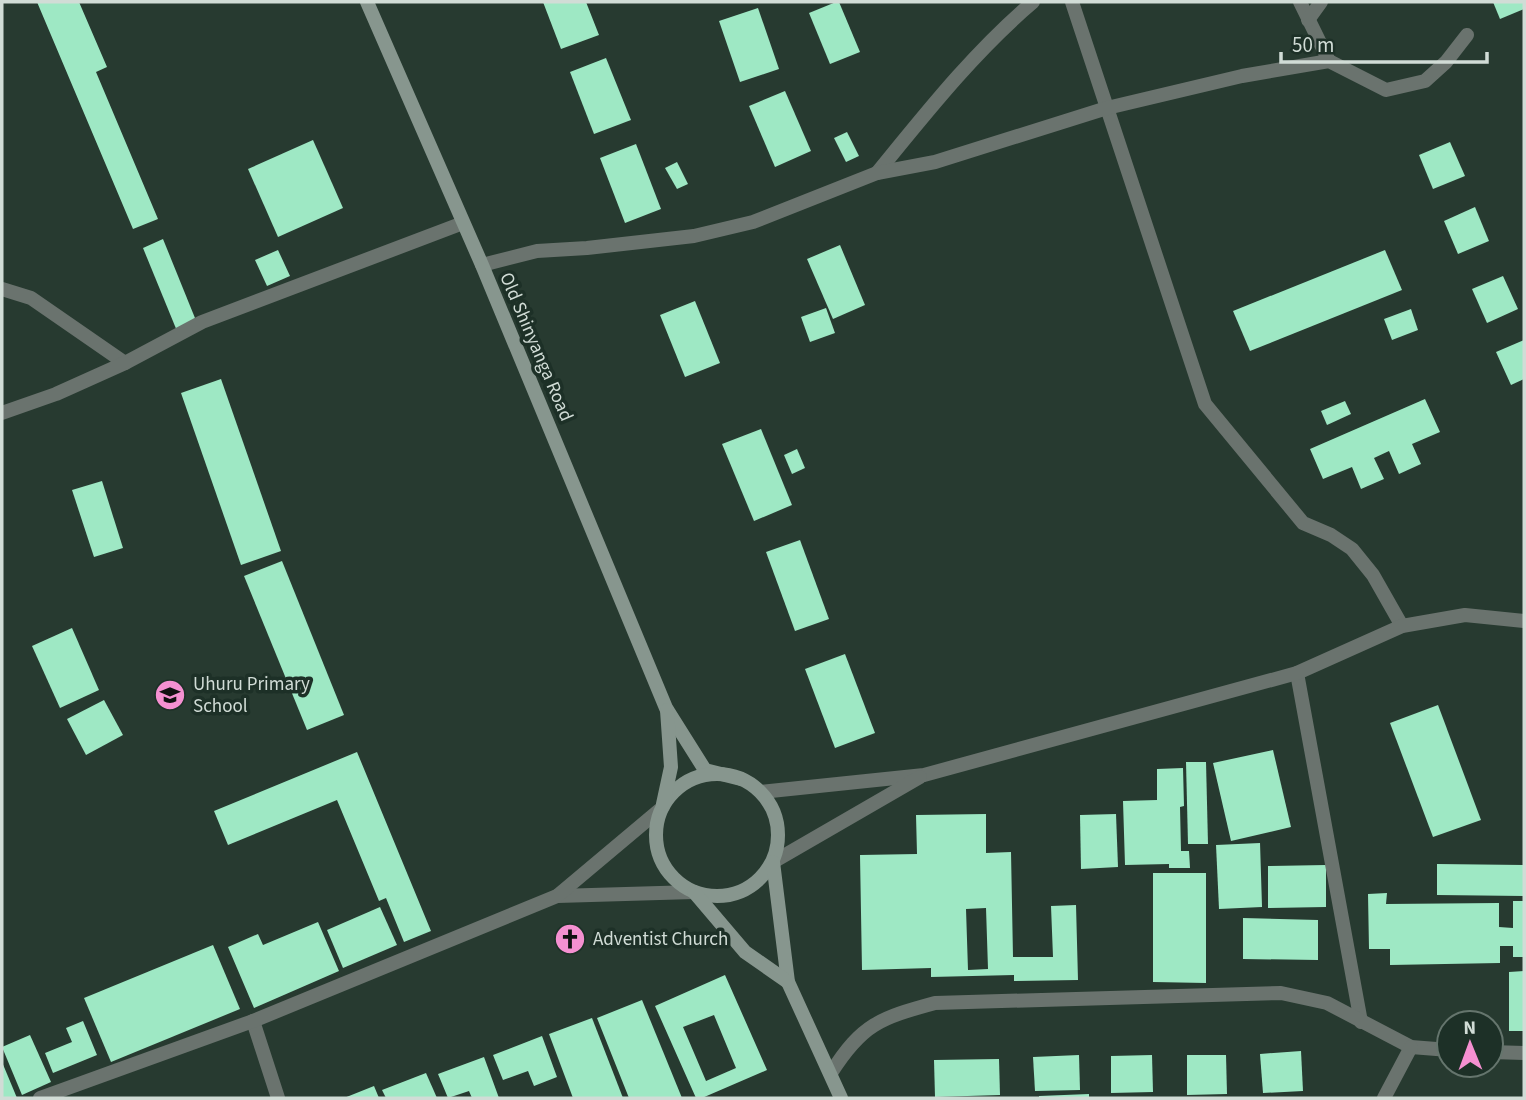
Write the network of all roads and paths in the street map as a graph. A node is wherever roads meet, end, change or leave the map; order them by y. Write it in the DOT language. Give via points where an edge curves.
graph roads {
  1 [pos="367,2"];
  2 [pos="1034,2"];
  3 [pos="1072,2"];
  4 [pos="1300,2"];
  5 [pos="1321,2"];
  6 [pos="1308,20"];
  7 [pos="1467,34"];
  8 [pos="1329,61"];
  9 [pos="1107,108"];
  10 [pos="877,173"];
  11 [pos="463,223"];
  12 [pos="482,265"];
  13 [pos="2,289"];
  14 [pos="125,363"];
  15 [pos="2,413"];
  16 [pos="1524,621"];
  17 [pos="1402,625"];
  18 [pos="1297,673"];
  19 [pos="666,708"];
  20 [pos="924,775"];
  21 [pos="741,779"];
  22 [pos="761,792"];
  23 [pos="663,807"];
  24 [pos="773,862"];
  25 [pos="694,892"];
  26 [pos="557,896"];
  27 [pos="788,982"];
  28 [pos="253,1021"];
  29 [pos="1361,1022"];
  30 [pos="1411,1047"];
  31 [pos="1435,1049"];
  32 [pos="1505,1052"];
  33 [pos="1524,1053"];
  34 [pos="831,1073"];
  35 [pos="40,1098"];
  36 [pos="278,1098"];
  37 [pos="841,1098"];
  38 [pos="1384,1098"];
  1 -- 11 [label="main road, Old Shinyanga Road"];
  2 -- 10 [label="street" via="1004,27"];
  3 -- 9 [label="street"];
  4 -- 6 [label="street"];
  5 -- 6 [label="street"];
  6 -- 8 [label="street"];
  7 -- 8 [label="street" via="1425,81 1386,90"];
  8 -- 9 [label="street"];
  9 -- 10 [label="street" via="935,162"];
  9 -- 17 [label="street" via="1205,404 1303,523 1352,549"];
  10 -- 12 [label="street" via="753,222 718,231 633,244 537,251"];
  11 -- 12 [label="main road, Old Shinyanga Road"];
  11 -- 14 [label="street" via="202,322"];
  12 -- 19 [label="main road, Old Shinyanga Road"];
  13 -- 14 [label="street" via="31,298"];
  14 -- 15 [label="street"];
  16 -- 17 [label="street" via="1465,615"];
  17 -- 18 [label="street"];
  18 -- 20 [label="street"];
  18 -- 29 [label="street"];
  19 -- 21 [label="main road, Old Shinyanga Road" via="705,770"];
  19 -- 23 [label="main road, Old Shinyanga Road" via="671,766"];
  20 -- 22 [label="street"];
  20 -- 24 [label="street"];
  21 -- 22 [label="main road, Old Shinyanga Road"];
  21 -- 23 [label="main road, Old Shinyanga Road" via="719,774 696,778 677,789"];
  22 -- 24 [label="main road, Old Shinyanga Road" via="775,813 779,838"];
  23 -- 25 [label="main road, Old Shinyanga Road" via="656,831 659,856 673,878"];
  23 -- 26 [label="street"];
  24 -- 25 [label="main road" via="759,881 739,893 716,897"];
  24 -- 27 [label="main road, Old Shinyanga Road"];
  25 -- 26 [label="street"];
  25 -- 27 [label="main road, Old Shinyanga Road" via="744,951"];
  26 -- 28 [label="street"];
  27 -- 34 [label="main road, Old Shinyanga Road"];
  28 -- 35 [label="street"];
  28 -- 36 [label="street"];
  29 -- 30 [label="street"];
  29 -- 34 [label="street" via="1326,1003 1280,993 935,1003 891,1015 864,1031"];
  30 -- 31 [label="street"];
  30 -- 38 [label="street"];
  32 -- 33 [label="street"];
  34 -- 37 [label="main road, Old Shinyanga Road"];
}
